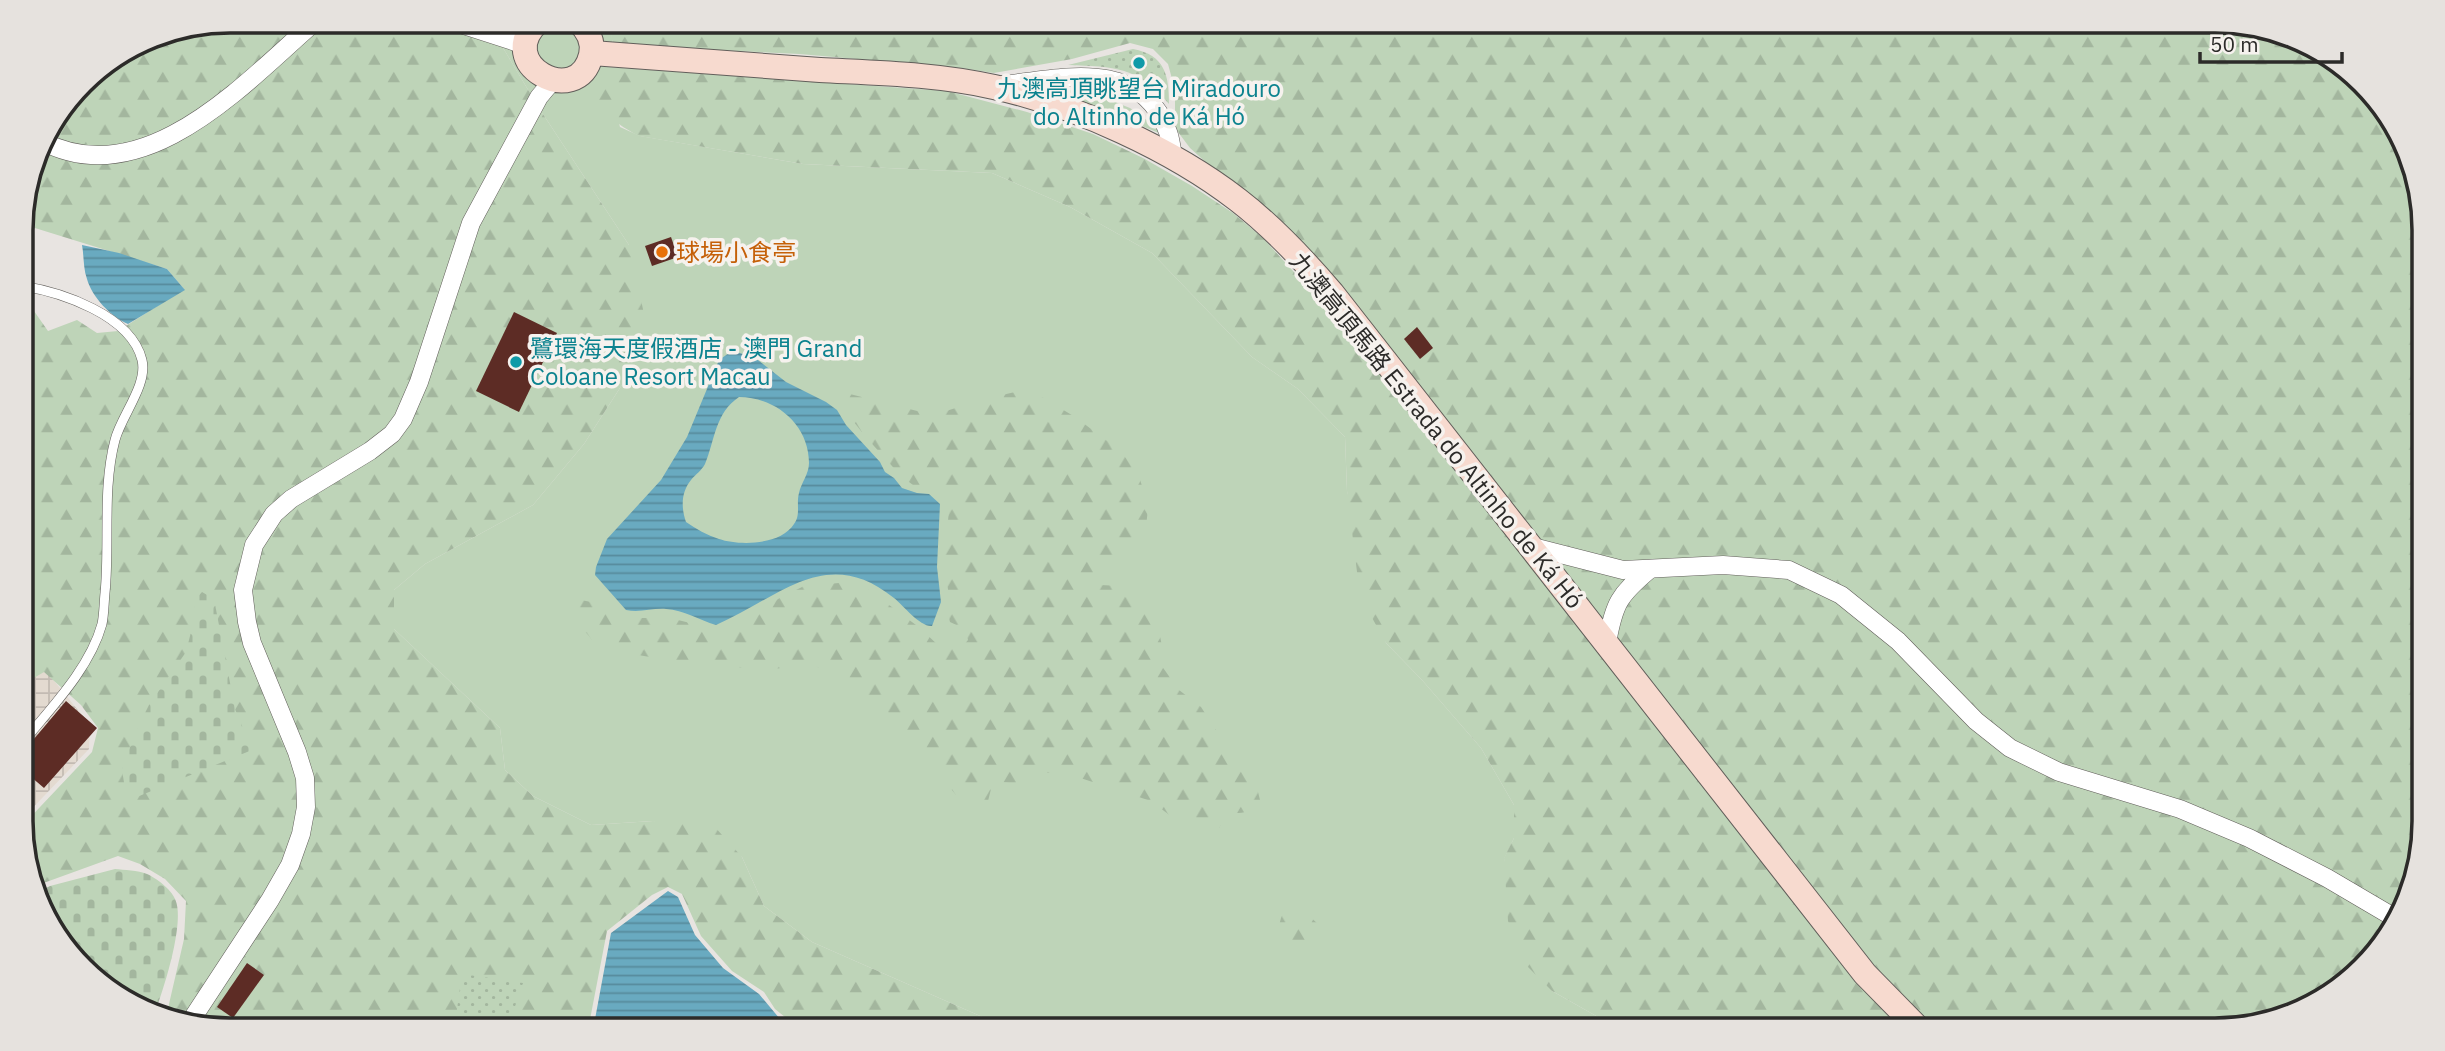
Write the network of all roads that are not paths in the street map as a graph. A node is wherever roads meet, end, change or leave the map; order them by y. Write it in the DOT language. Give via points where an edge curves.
graph roads {
  1 [pos="304,33"];
  2 [pos="488,33"];
  3 [pos="529,33"];
  4 [pos="588,33"];
  5 [pos="525,45"];
  6 [pos="592,53"];
  7 [pos="544,84"];
  8 [pos="993,86"];
  9 [pos="53,146"];
  10 [pos="1173,158"];
  11 [pos="34,287"];
  12 [pos="1533,547"];
  13 [pos="1650,569"];
  14 [pos="1607,643"];
  15 [pos="33,730"];
  16 [pos="2388,914"];
  17 [pos="195,1014"];
  18 [pos="1907,1017"];
  1 -- 9 [label="street" via="215,109 157,143 102,154"];
  2 -- 5 [label="street"];
  3 -- 5 [label="main road"];
  4 -- 6 [label="main road"];
  5 -- 7 [label="main road" via="528,61"];
  6 -- 7 [label="main road" via="575,77"];
  6 -- 8 [label="main road, 九澳高頂馬路 Estrada do Altinho de Ká Hó" via="930,77"];
  7 -- 17 [label="street" via="471,223 403,419 370,451 291,499 274,514 254,545 243,590 247,622 297,752 305,778 306,807 290,865"];
  8 -- 10 [label="main road, 九澳高頂馬路 Estrada do Altinho de Ká Hó" via="1055,104"];
  8 -- 10 [label="street" via="1089,76 1115,79 1138,91 1157,110 1169,132"];
  10 -- 12 [label="main road, 九澳高頂馬路 Estrada do Altinho de Ká Hó" via="1237,199 1306,262"];
  11 -- 15 [label="lane" via="79,300 106,317 130,337 142,360 142,377 115,438 102,625 80,673"];
  12 -- 13 [label="street" via="1623,570"];
  12 -- 14 [label="main road, 九澳高頂馬路 Estrada do Altinho de Ká Hó"];
  13 -- 14 [label="street" via="1628,588 1613,613"];
  13 -- 16 [label="street" via="1723,565 1789,570 1841,595 2010,748 2059,772 2180,809 2249,838"];
  14 -- 18 [label="main road, 九澳高頂馬路 Estrada do Altinho de Ká Hó" via="1865,974"];
}
